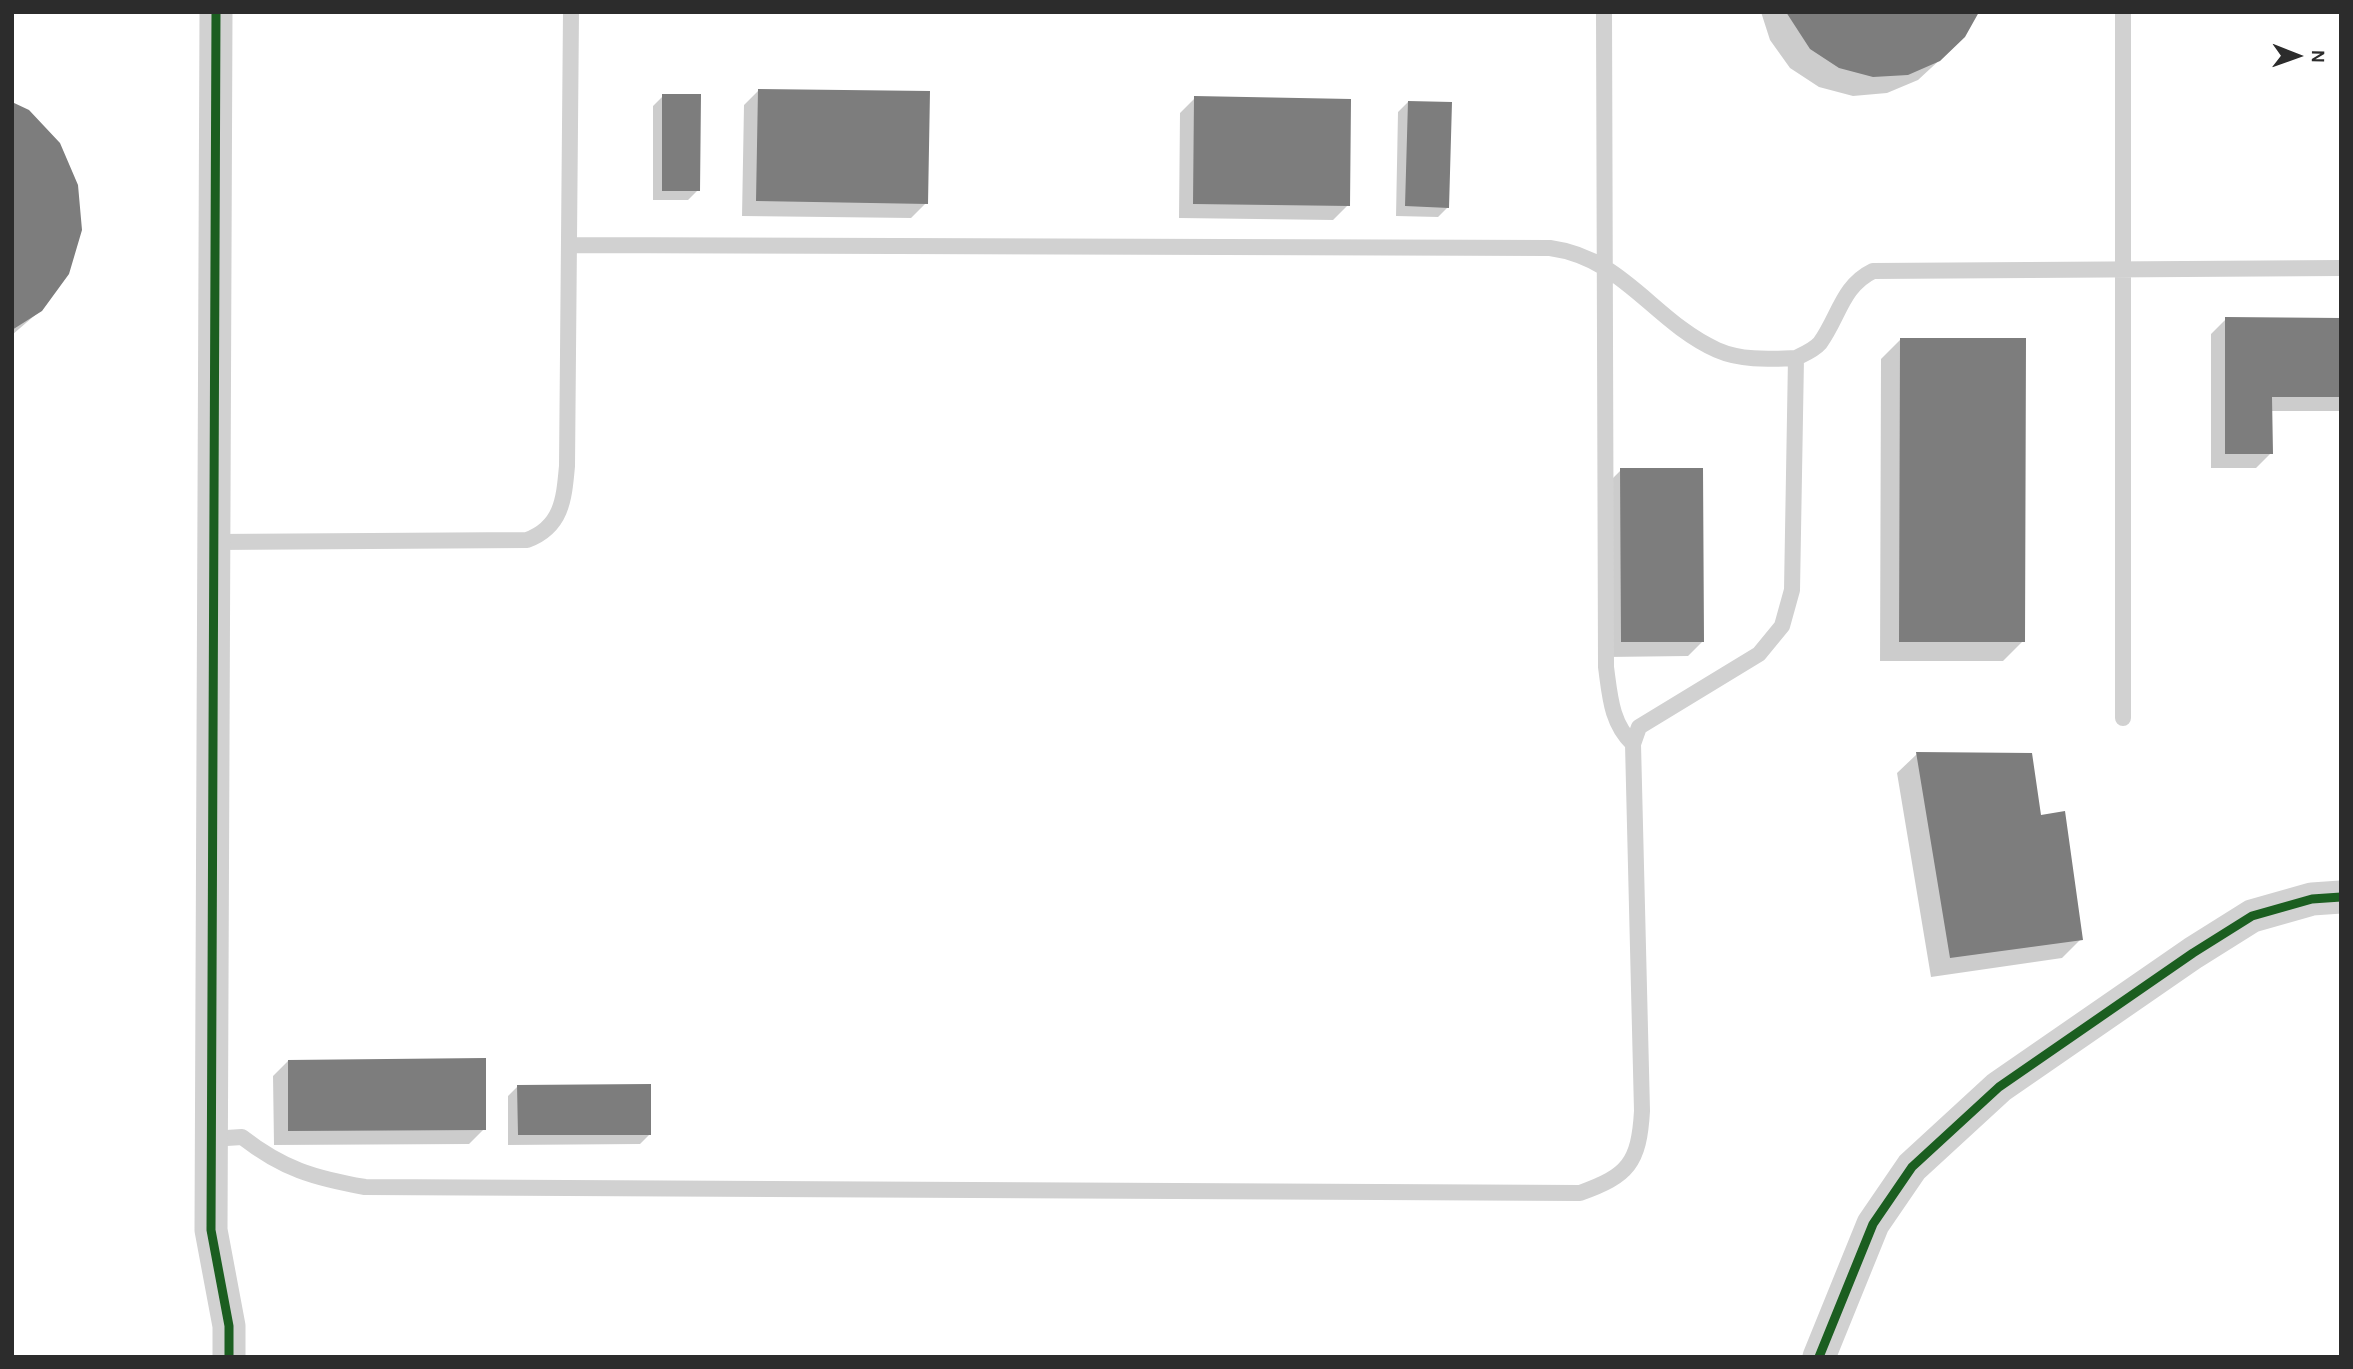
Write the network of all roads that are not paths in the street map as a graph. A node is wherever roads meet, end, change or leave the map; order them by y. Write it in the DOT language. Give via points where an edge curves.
graph roads {
  1 [pos="216,12"];
  2 [pos="571,12"];
  3 [pos="1604,12"];
  4 [pos="2123,12"];
  5 [pos="569,245"];
  6 [pos="1605,265"];
  7 [pos="2341,268"];
  8 [pos="2123,270"];
  9 [pos="1796,358"];
  10 [pos="214,542"];
  11 [pos="2123,718"];
  12 [pos="1633,744"];
  13 [pos="2341,897"];
  14 [pos="211,1139"];
  15 [pos="229,1357"];
  16 [pos="1819,1357"];
  1 -- 10 [label="street"];
  2 -- 5 [label="lane"];
  3 -- 6 [label="lane"];
  4 -- 8 [label="lane"];
  5 -- 6 [label="lane" via="1550,248 1581,253"];
  5 -- 10 [label="lane" via="567,467 564,499 549,528 527,540"];
  6 -- 9 [label="lane" via="1690,335 1718,351 1755,360"];
  6 -- 12 [label="lane" via="1606,667 1620,732"];
  7 -- 8 [label="lane"];
  8 -- 9 [label="lane" via="1873,271 1858,278 1844,296 1818,345"];
  8 -- 11 [label="lane"];
  9 -- 12 [label="lane" via="1792,590 1782,626 1759,653 1639,727"];
  10 -- 14 [label="street"];
  12 -- 14 [label="lane" via="1641,1140 1630,1166 1611,1182 1580,1193 365,1187 297,1172 242,1137"];
  13 -- 16 [label="street" via="2312,899 2252,916 1999,1087 1912,1167 1873,1224"];
  14 -- 15 [label="street" via="211,1230 229,1326"];
}
